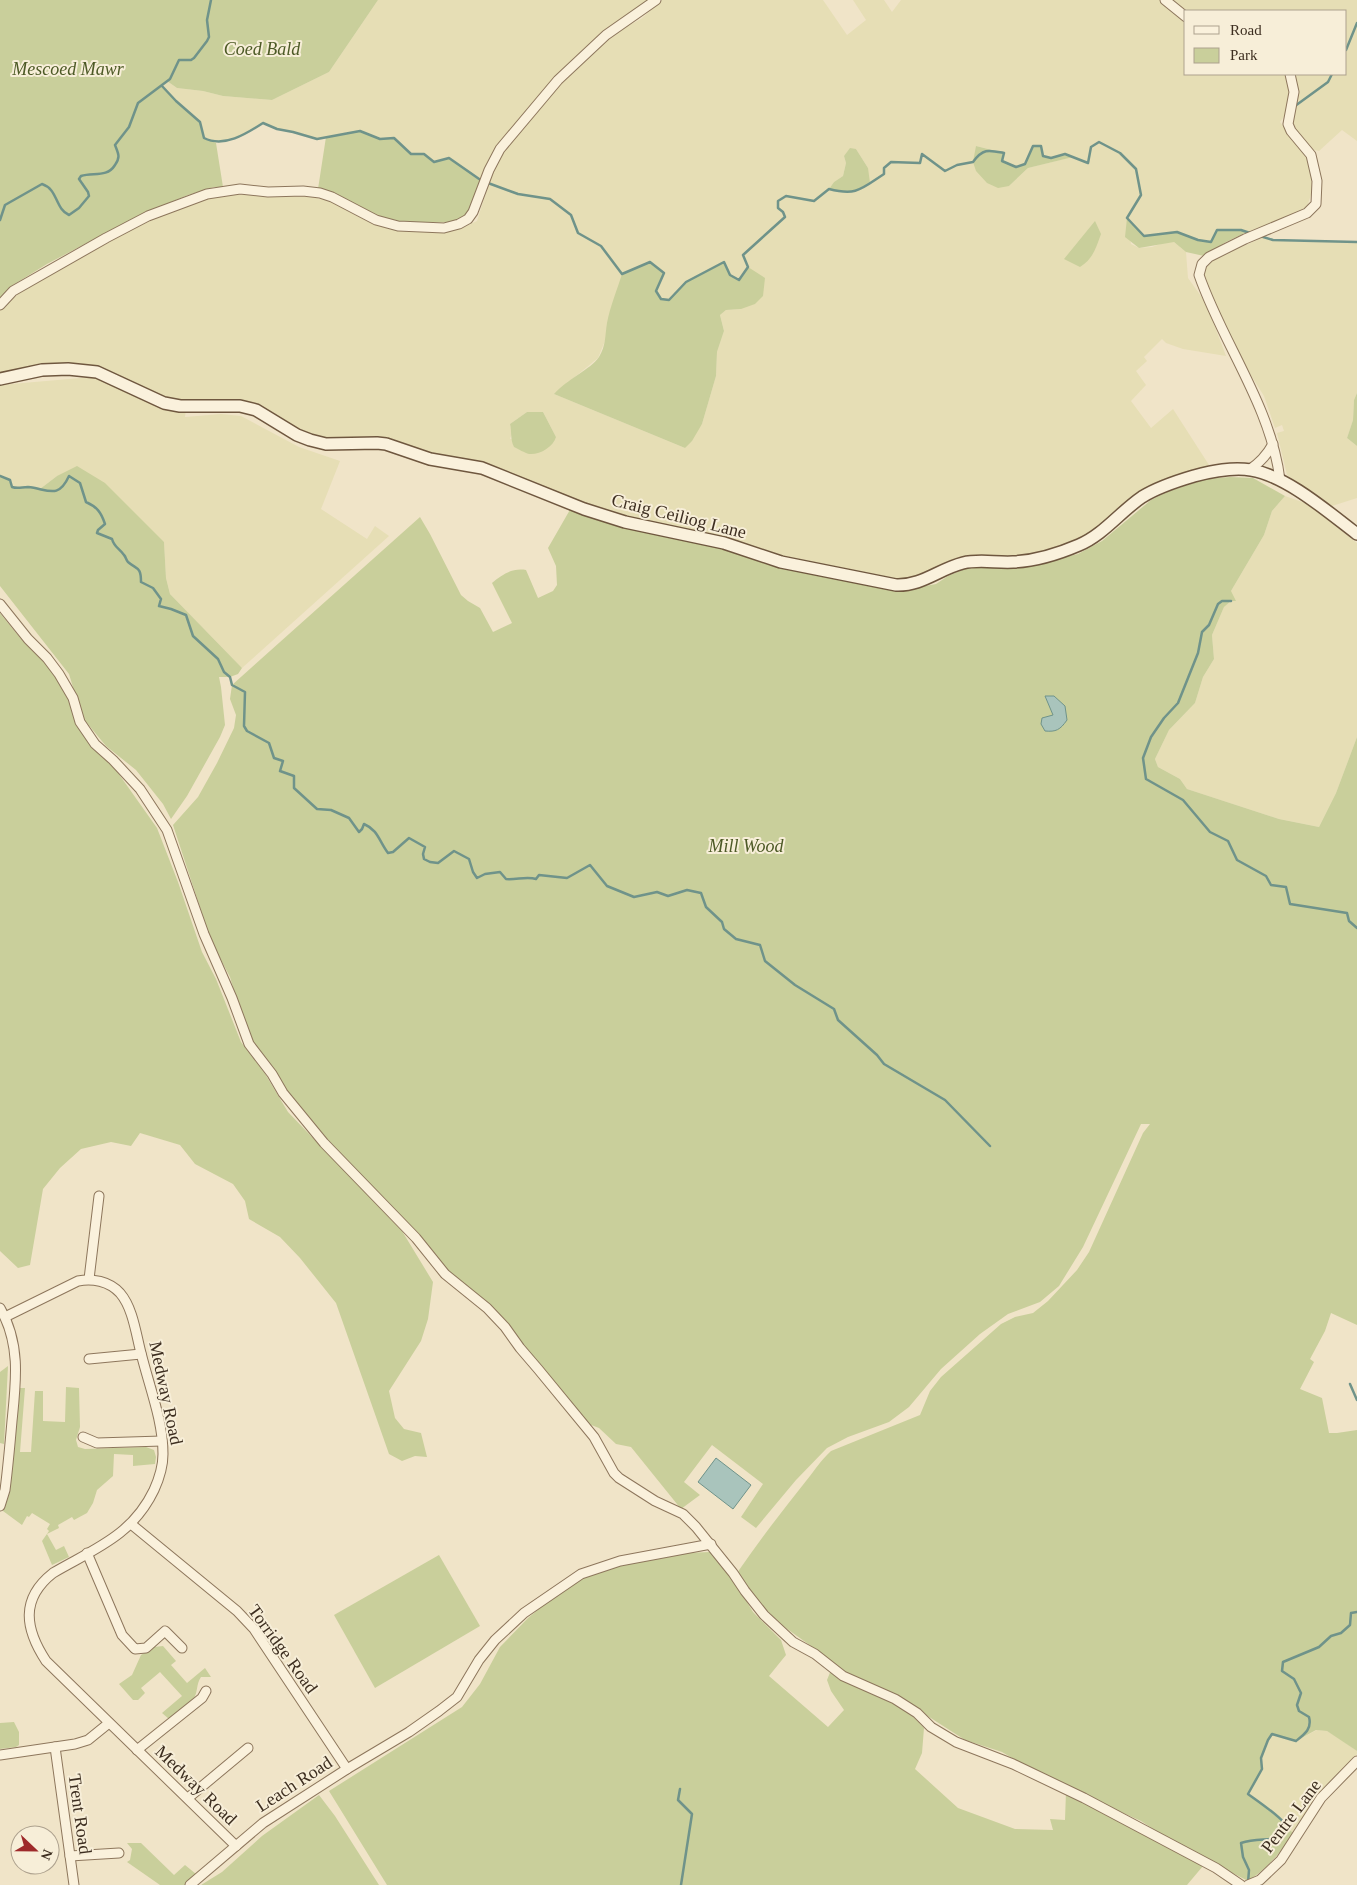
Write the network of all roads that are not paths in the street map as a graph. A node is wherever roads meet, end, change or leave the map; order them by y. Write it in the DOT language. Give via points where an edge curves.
graph roads {
  1 [pos="656,0"];
  2 [pos="1165,0"];
  3 [pos="1184,16"];
  4 [pos="1290,75"];
  5 [pos="0,305"];
  6 [pos="0,379"];
  7 [pos="1273,444"];
  8 [pos="1249,470"];
  9 [pos="1280,480"];
  10 [pos="1357,534"];
  11 [pos="0,604"];
  12 [pos="99,1196"];
  13 [pos="89,1279"];
  14 [pos="2,1312"];
  15 [pos="141,1354"];
  16 [pos="89,1359"];
  17 [pos="84,1437"];
  18 [pos="162,1441"];
  19 [pos="0,1506"];
  20 [pos="131,1524"];
  21 [pos="711,1544"];
  22 [pos="87,1553"];
  23 [pos="182,1648"];
  24 [pos="206,1691"];
  25 [pos="109,1723"];
  26 [pos="55,1747"];
  27 [pos="248,1748"];
  28 [pos="137,1750"];
  29 [pos="0,1755"];
  30 [pos="1357,1762"];
  31 [pos="347,1769"];
  32 [pos="188,1798"];
  33 [pos="236,1846"];
  34 [pos="118,1853"];
  35 [pos="70,1856"];
  36 [pos="74,1885"];
  37 [pos="190,1885"];
  38 [pos="1241,1885"];
  39 [pos="1248,1885"];
  1 -- 5 [label="street" via="606,35 558,80 500,149 473,212 459,224 444,228 388,224 320,193 240,189 207,194 148,216 106,238 13,291"];
  2 -- 3 [label="street"];
  4 -- 7 [label="street" via="1294,92 1288,124 1311,155 1317,181 1316,204 1307,213 1209,257 1202,264 1199,275"];
  6 -- 8 [label="street, Craig Ceiliog Lane" via="42,370 97,372 164,403 240,406 256,410 310,440 386,444 430,459 482,468 625,522 724,543 781,562 908,586 963,563 1013,562 1062,552 1104,529 1142,497 1166,486 1209,472"];
  7 -- 8 [label="street" via="1258,464"];
  7 -- 9 [label="street"];
  8 -- 9 [label="street, Craig Ceiliog Lane"];
  9 -- 10 [label="street, Craig Ceiliog Lane"];
  11 -- 21 [label="street" via="59,674 73,698 80,722 94,744 140,789 167,830 204,934 249,1044 283,1093 324,1143 416,1238 445,1274 505,1327 594,1437 614,1473 655,1501 683,1514"];
  12 -- 13 [label="street"];
  13 -- 14 [label="street"];
  13 -- 15 [label="street, Medway Road" via="111,1286 124,1298"];
  14 -- 19 [label="street" via="11,1332 16,1379 5,1490"];
  15 -- 16 [label="street"];
  15 -- 18 [label="street, Medway Road"];
  17 -- 18 [label="street" via="98,1443"];
  18 -- 20 [label="street, Medway Road" via="158,1480 149,1501"];
  20 -- 22 [label="street, Medway Road" via="110,1541"];
  20 -- 31 [label="street, Torridge Road" via="237,1611 254,1629"];
  21 -- 31 [label="street, Leach Road" via="620,1561 581,1574 524,1613 495,1640 457,1697 409,1732"];
  21 -- 38 [label="street" via="764,1615 789,1638 843,1676 895,1699 956,1742 1004,1760 1084,1798 1216,1868"];
  22 -- 23 [label="street" via="122,1635 135,1649 146,1648 165,1631"];
  22 -- 25 [label="street, Medway Road" via="43,1580 30,1606 29,1626 46,1661"];
  24 -- 28 [label="street" via="202,1698"];
  25 -- 26 [label="street" via="88,1740"];
  25 -- 28 [label="street, Medway Road"];
  26 -- 29 [label="street"];
  26 -- 35 [label="street, Trent Road"];
  27 -- 32 [label="street"];
  28 -- 32 [label="street, Medway Road"];
  30 -- 39 [label="street, Pentre Lane" via="1321,1798 1281,1860 1260,1880"];
  31 -- 33 [label="street, Leach Road" via="263,1823"];
  32 -- 33 [label="street, Medway Road"];
  33 -- 37 [label="street, Leach Road"];
  34 -- 35 [label="street"];
  35 -- 36 [label="street, Trent Road"];
}
